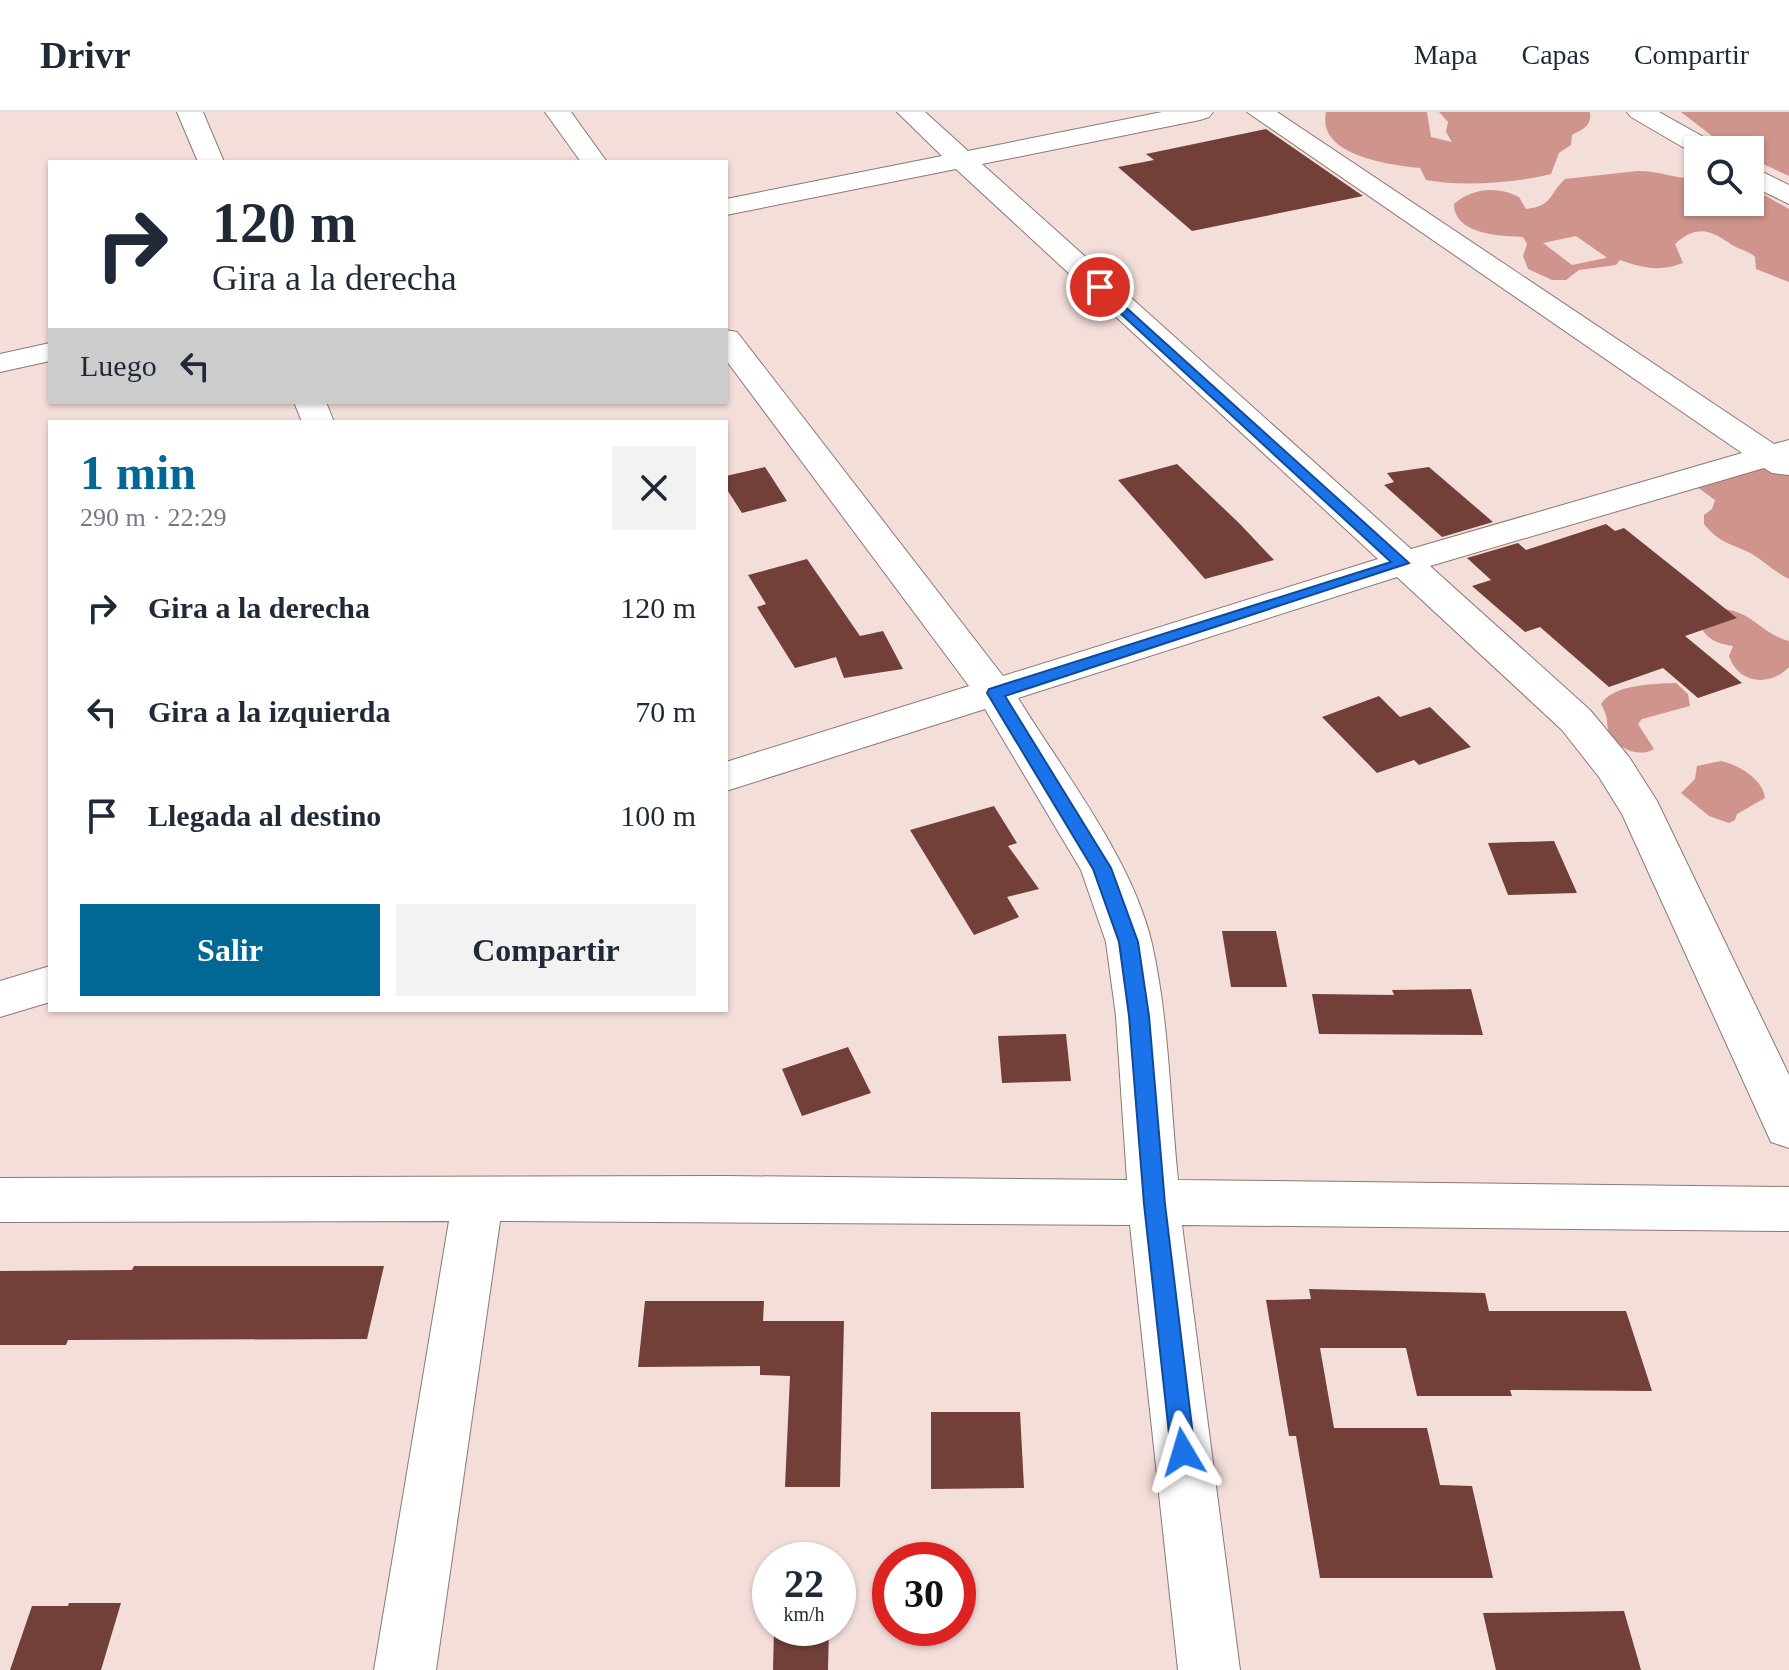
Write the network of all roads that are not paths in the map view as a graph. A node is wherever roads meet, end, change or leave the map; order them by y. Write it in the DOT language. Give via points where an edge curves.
graph roads {
  1 [pos="190,112"];
  2 [pos="558,112"];
  3 [pos="910,112"];
  4 [pos="1200,112"];
  5 [pos="1260,112"];
  6 [pos="1640,112"];
  7 [pos="1684,137"];
  8 [pos="210,160"];
  9 [pos="593,160"];
  10 [pos="961,160"];
  11 [pos="1764,182"];
  12 [pos="1789,196"];
  13 [pos="728,207"];
  14 [pos="728,342"];
  15 [pos="48,352"];
  16 [pos="0,363"];
  17 [pos="1782,458"];
  18 [pos="1402,563"];
  19 [pos="995,693"];
  20 [pos="728,776"];
  21 [pos="48,985"];
  22 [pos="0,999"];
  23 [pos="1789,1127"];
  24 [pos="478,1198"];
  25 [pos="0,1200"];
  26 [pos="1154,1204"];
  27 [pos="1789,1209"];
  28 [pos="405,1670"];
  29 [pos="1209,1670"];
  1 -- 8 [label="street"];
  2 -- 9 [label="street"];
  3 -- 10 [label="street"];
  4 -- 10 [label="street"];
  5 -- 17 [label="street"];
  6 -- 7 [label="street"];
  10 -- 13 [label="street"];
  10 -- 18 [label="street"];
  11 -- 12 [label="street"];
  14 -- 19 [label="street"];
  15 -- 16 [label="street"];
  17 -- 18 [label="street"];
  18 -- 19 [label="street"];
  18 -- 23 [label="street" via="1576,720 1614,767 1642,812"];
  19 -- 20 [label="street"];
  19 -- 26 [label="street" via="1102,868 1129,942"];
  21 -- 22 [label="street"];
  24 -- 25 [label="street"];
  24 -- 26 [label="street"];
  24 -- 28 [label="street"];
  26 -- 27 [label="street"];
  26 -- 29 [label="street"];
}
